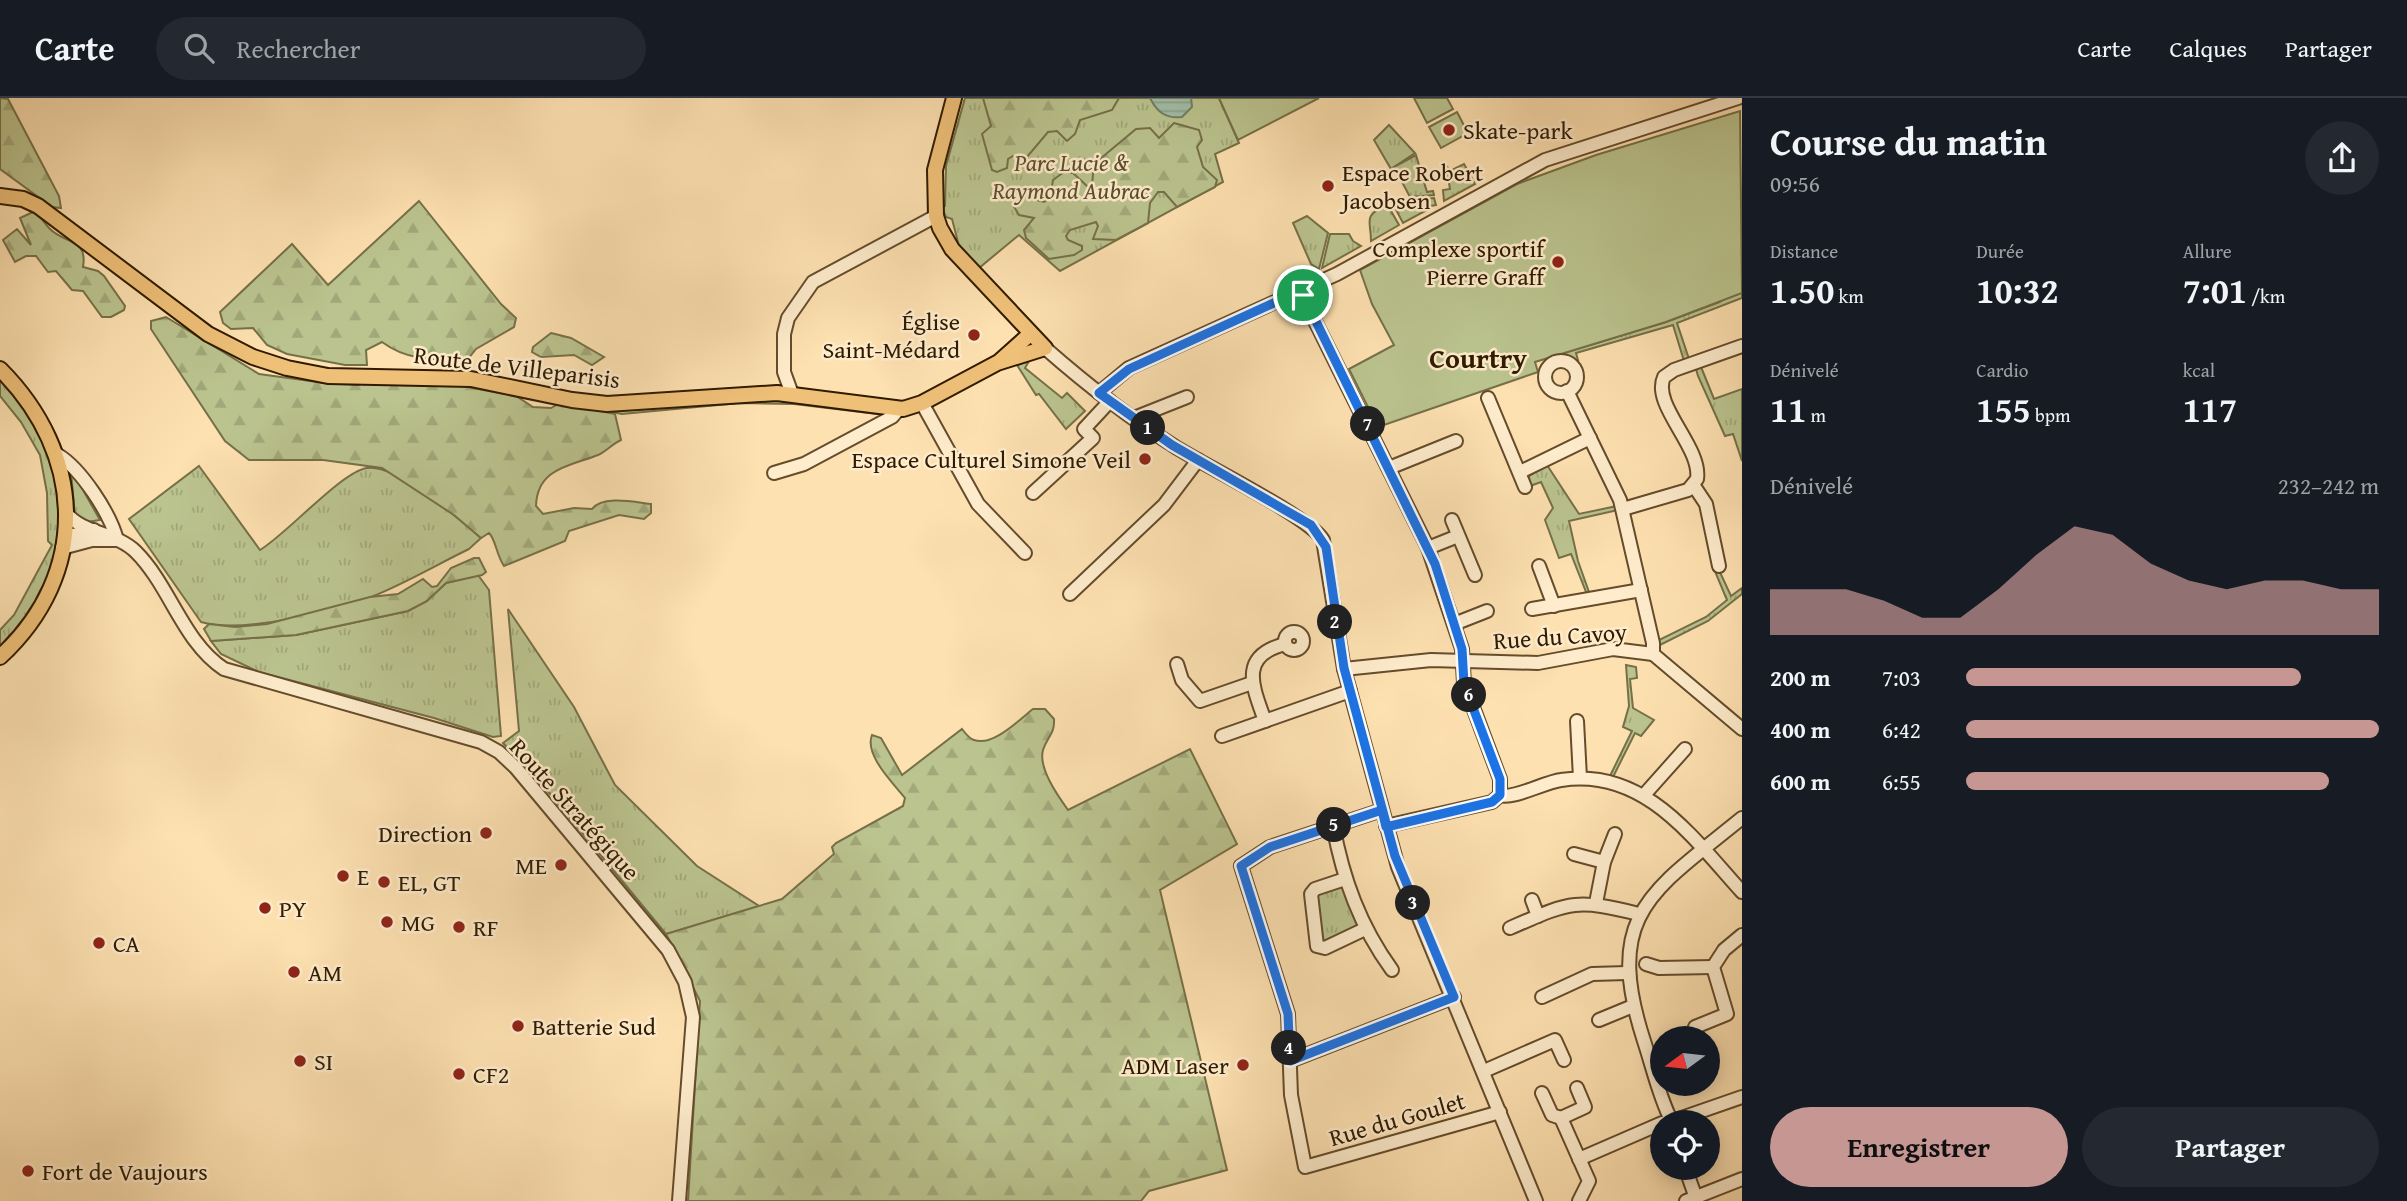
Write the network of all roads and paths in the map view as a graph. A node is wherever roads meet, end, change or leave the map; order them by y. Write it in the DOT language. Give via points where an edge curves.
graph roads {
  1 [pos="954,98"];
  2 [pos="1737,101"];
  3 [pos="0,195"];
  4 [pos="936,216"];
  5 [pos="1300,291"];
  6 [pos="1030,334"];
  7 [pos="1742,346"];
  8 [pos="1045,348"];
  9 [pos="996,363"];
  10 [pos="0,369"];
  11 [pos="1567,391"];
  12 [pos="792,394"];
  13 [pos="1104,397"];
  14 [pos="1186,397"];
  15 [pos="1488,398"];
  16 [pos="922,402"];
  17 [pos="899,409"];
  18 [pos="1134,418"];
  19 [pos="1590,438"];
  20 [pos="1456,441"];
  21 [pos="58,455"];
  22 [pos="1198,460"];
  23 [pos="1389,468"];
  24 [pos="1520,472"];
  25 [pos="774,473"];
  26 [pos="1694,486"];
  27 [pos="1525,487"];
  28 [pos="1033,493"];
  29 [pos="1623,509"];
  30 [pos="66,513"];
  31 [pos="1452,520"];
  32 [pos="94,530"];
  33 [pos="1458,536"];
  34 [pos="117,540"];
  35 [pos="63,543"];
  36 [pos="1429,548"];
  37 [pos="1025,553"];
  38 [pos="1539,566"];
  39 [pos="1719,566"];
  40 [pos="1475,575"];
  41 [pos="1641,590"];
  42 [pos="1070,594"];
  43 [pos="1554,606"];
  44 [pos="1532,609"];
  45 [pos="1487,611"];
  46 [pos="1454,624"];
  47 [pos="1285,644"];
  48 [pos="1653,654"];
  49 [pos="0,657"];
  50 [pos="1464,662"];
  51 [pos="1177,664"];
  52 [pos="1344,668"];
  53 [pos="1252,683"];
  54 [pos="1350,691"];
  55 [pos="1742,709"];
  56 [pos="1731,719"];
  57 [pos="1265,721"];
  58 [pos="1577,721"];
  59 [pos="1742,729"];
  60 [pos="1222,736"];
  61 [pos="1685,749"];
  62 [pos="1580,778"];
  63 [pos="1500,795"];
  64 [pos="1644,795"];
  65 [pos="1382,810"];
  66 [pos="1742,818"];
  67 [pos="1333,825"];
  68 [pos="1386,827"];
  69 [pos="1615,834"];
  70 [pos="1704,849"];
  71 [pos="1574,854"];
  72 [pos="1604,862"];
  73 [pos="1345,879"];
  74 [pos="1742,892"];
  75 [pos="1532,900"];
  76 [pos="1596,903"];
  77 [pos="1639,914"];
  78 [pos="1538,916"];
  79 [pos="1510,928"];
  80 [pos="1365,929"];
  81 [pos="1742,935"];
  82 [pos="1646,964"];
  83 [pos="1713,967"];
  84 [pos="1392,970"];
  85 [pos="1627,973"];
  86 [pos="1454,997"];
  87 [pos="1542,997"];
  88 [pos="1633,1006"];
  89 [pos="1599,1020"];
  90 [pos="1697,1026"];
  91 [pos="1564,1060"];
  92 [pos="1290,1061"];
  93 [pos="1483,1071"];
  94 [pos="1577,1088"];
  95 [pos="1542,1093"];
  96 [pos="1742,1097"];
  97 [pos="1668,1110"];
  98 [pos="1706,1110"];
  99 [pos="1500,1112"];
  100 [pos="1561,1118"];
  101 [pos="1650,1129"];
  102 [pos="1579,1159"];
  103 [pos="1742,1179"];
  104 [pos="1688,1180"];
  105 [pos="1692,1199"];
  106 [pos="679,1201"];
  107 [pos="1536,1201"];
  108 [pos="1579,1201"];
  1 -- 4 [label="main road" via="935,170"];
  2 -- 5 [label="street" via="1545,160"];
  3 -- 12 [label="main road, Route de Villeparisis" via="38,206 222,342 287,368 328,376 471,379 607,404"];
  4 -- 6 [label="main road" via="952,248"];
  4 -- 12 [label="street" via="813,282 788,318 784,334 785,372"];
  5 -- 13 [label="street" via="1129,369"];
  5 -- 23 [label="street"];
  6 -- 8 [label="main road"];
  6 -- 9 [label="main road"];
  7 -- 26 [label="street" via="1674,370 1662,382 1664,398 1698,467"];
  8 -- 9 [label="main road"];
  8 -- 13 [label="street"];
  9 -- 16 [label="main road"];
  10 -- 21 [label="main road" via="35,409"];
  11 -- 19 [label="street"];
  12 -- 17 [label="main road, Route de Villeparisis"];
  13 -- 18 [label="street"];
  13 -- 28 [label="street" via="1084,429 1093,438"];
  14 -- 18 [label="street"];
  15 -- 24 [label="street"];
  16 -- 17 [label="main road"];
  16 -- 37 [label="street" via="978,504"];
  17 -- 25 [label="street" via="804,464"];
  18 -- 22 [label="street"];
  19 -- 24 [label="street"];
  19 -- 29 [label="street"];
  20 -- 23 [label="street"];
  21 -- 30 [label="main road"];
  21 -- 34 [label="street" via="69,462 112,521"];
  22 -- 42 [label="street" via="1164,505"];
  22 -- 52 [label="street" via="1311,525 1320,535 1327,553"];
  23 -- 36 [label="street"];
  24 -- 27 [label="street"];
  26 -- 29 [label="street"];
  26 -- 39 [label="street" via="1706,504"];
  29 -- 41 [label="street"];
  30 -- 32 [label="street, Route Stratégique" via="79,525"];
  30 -- 35 [label="main road"];
  31 -- 33 [label="street"];
  32 -- 34 [label="street, Route Stratégique"];
  32 -- 35 [label="street"];
  33 -- 36 [label="street"];
  33 -- 40 [label="street"];
  34 -- 35 [label="street"];
  34 -- 106 [label="street, Route Stratégique" via="142,559 204,652 224,669 481,742 509,760 549,806 668,950 685,982 693,1017"];
  35 -- 49 [label="main road" via="43,604"];
  36 -- 46 [label="street"];
  38 -- 43 [label="street"];
  41 -- 43 [label="street"];
  41 -- 48 [label="street"];
  43 -- 44 [label="street"];
  45 -- 46 [label="street"];
  46 -- 50 [label="street"];
  47 -- 53 [label="street" via="1260,657 1252,670"];
  48 -- 50 [label="street, Rue du Cavoy" via="1613,649 1538,663"];
  48 -- 56 [label="street"];
  50 -- 52 [label="street, Rue du Cavoy" via="1431,660"];
  50 -- 63 [label="street" via="1463,679 1497,765"];
  51 -- 53 [label="street" via="1182,680 1200,701"];
  52 -- 54 [label="street"];
  53 -- 57 [label="street"];
  54 -- 57 [label="street"];
  54 -- 65 [label="street"];
  55 -- 56 [label="street"];
  56 -- 59 [label="street"];
  57 -- 60 [label="street"];
  58 -- 62 [label="street"];
  61 -- 64 [label="street"];
  62 -- 63 [label="street" via="1547,782 1509,797"];
  62 -- 64 [label="street" via="1609,781"];
  63 -- 68 [label="street" via="1492,802"];
  64 -- 70 [label="street"];
  65 -- 67 [label="street"];
  65 -- 68 [label="street"];
  66 -- 70 [label="street"];
  67 -- 73 [label="street"];
  67 -- 92 [label="street" via="1270,847 1241,866 1288,1014"];
  68 -- 86 [label="street" via="1403,880"];
  69 -- 72 [label="street"];
  70 -- 74 [label="street"];
  70 -- 77 [label="street" via="1653,894"];
  71 -- 72 [label="street"];
  72 -- 76 [label="street"];
  73 -- 80 [label="street"];
  73 -- 80 [label="street" via="1311,894 1317,946 1325,948"];
  75 -- 78 [label="street"];
  76 -- 77 [label="street"];
  76 -- 78 [label="street" via="1568,904"];
  77 -- 85 [label="street"];
  78 -- 79 [label="street"];
  80 -- 84 [label="street"];
  81 -- 83 [label="street"];
  82 -- 83 [label="street"];
  83 -- 90 [label="street" via="1728,1012"];
  85 -- 87 [label="street" via="1592,974"];
  85 -- 88 [label="street"];
  86 -- 92 [label="street"];
  86 -- 93 [label="street"];
  88 -- 89 [label="street"];
  88 -- 97 [label="street"];
  91 -- 93 [label="street" via="1555,1040"];
  92 -- 99 [label="street, Rue du Goulet" via="1291,1095 1306,1167"];
  93 -- 99 [label="street"];
  94 -- 100 [label="street" via="1585,1107"];
  95 -- 100 [label="street" via="1552,1115"];
  96 -- 98 [label="street"];
  99 -- 107 [label="street"];
  100 -- 102 [label="street"];
  101 -- 102 [label="street"];
  102 -- 108 [label="street" via="1589,1181"];
  103 -- 105 [label="street"];
  104 -- 105 [label="street"];
}
